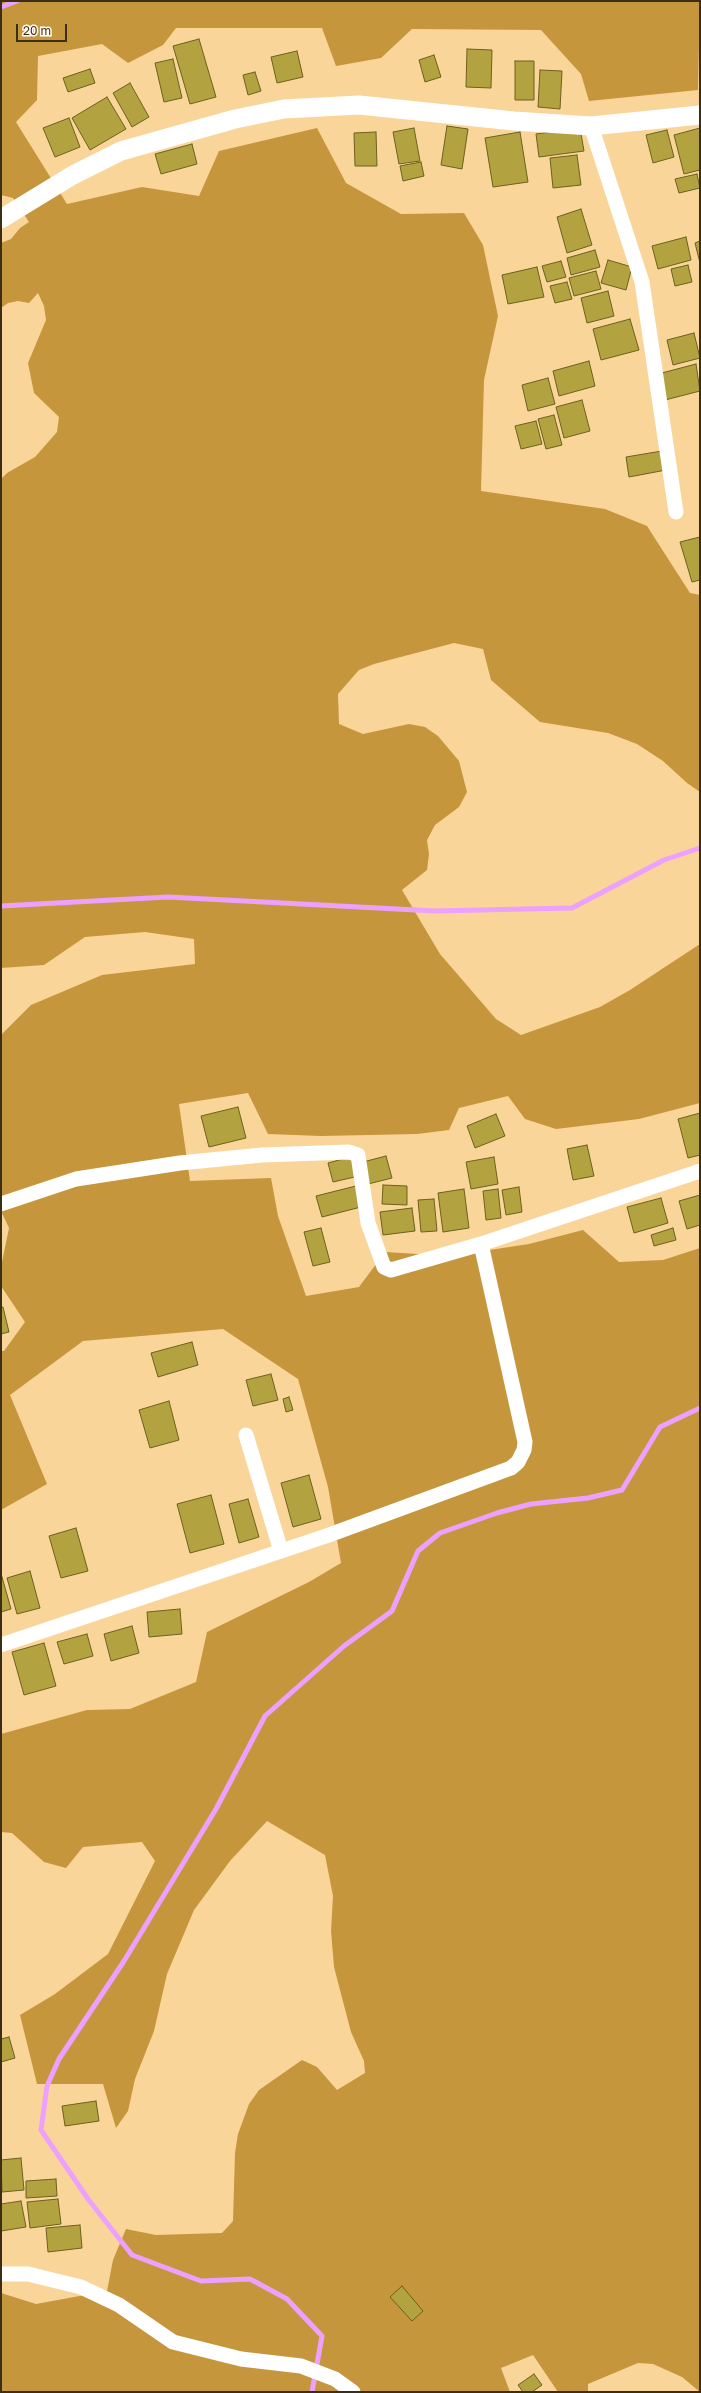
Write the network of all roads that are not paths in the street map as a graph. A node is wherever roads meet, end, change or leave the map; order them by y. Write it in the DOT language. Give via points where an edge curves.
graph roads {
  1 [pos="700,115"];
  2 [pos="591,126"];
  3 [pos="1,219"];
  4 [pos="676,512"];
  5 [pos="700,1171"];
  6 [pos="1,1204"];
  7 [pos="481,1244"];
  8 [pos="246,1435"];
  9 [pos="281,1551"];
  10 [pos="1,1645"];
  11 [pos="1,2274"];
  12 [pos="353,2392"];
  1 -- 2 [label="street"];
  2 -- 3 [label="street" via="359,105 284,109 235,119 121,151 73,175"];
  2 -- 4 [label="street" via="642,282"];
  5 -- 7 [label="street"];
  6 -- 7 [label="street" via="76,1179 180,1163 262,1155 349,1152 358,1155 368,1223 384,1267 391,1270"];
  7 -- 9 [label="street" via="525,1442 518,1462 511,1468"];
  8 -- 9 [label="street"];
  9 -- 10 [label="street"];
  11 -- 12 [label="street" via="28,2274 81,2287 119,2305 173,2342 241,2359 301,2366 335,2379"];
}
